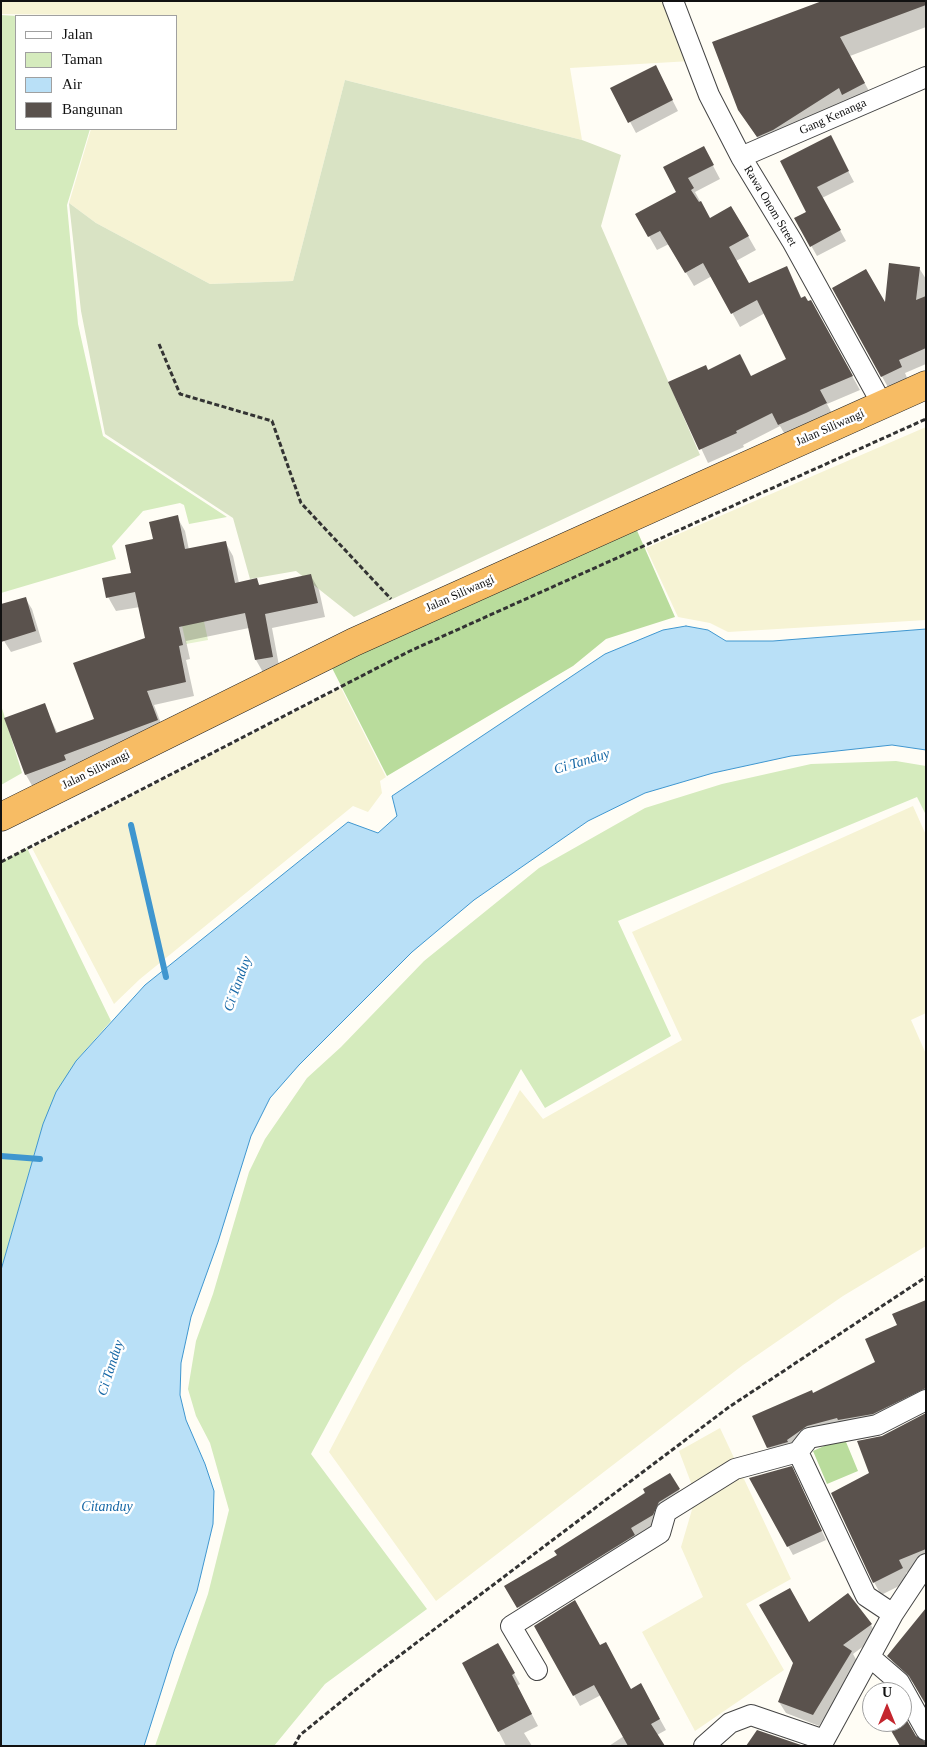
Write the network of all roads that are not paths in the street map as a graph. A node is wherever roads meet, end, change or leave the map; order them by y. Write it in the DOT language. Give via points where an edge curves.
graph roads {
  1 [pos="673,1"];
  2 [pos="926,77"];
  3 [pos="741,157"];
  4 [pos="926,385"];
  5 [pos="882,404"];
  6 [pos="1,818"];
  7 [pos="926,1400"];
  8 [pos="798,1452"];
  9 [pos="926,1564"];
  10 [pos="893,1614"];
  11 [pos="870,1656"];
  12 [pos="537,1670"];
  13 [pos="926,1730"];
  14 [pos="823,1743"];
  15 [pos="704,1746"];
  1 -- 3 [label="street, Rawa Onom Street" via="709,95"];
  2 -- 3 [label="street, Gang Kenanga"];
  3 -- 5 [label="street, Rawa Onom Street" via="792,241"];
  4 -- 5 [label="highway, Jalan Siliwangi"];
  5 -- 6 [label="highway, Jalan Siliwangi" via="401,620"];
  7 -- 8 [label="street" via="877,1426 809,1438"];
  8 -- 10 [label="street" via="866,1596"];
  8 -- 12 [label="street" via="735,1469 666,1512 660,1533 511,1626"];
  9 -- 10 [label="street"];
  10 -- 11 [label="street"];
  11 -- 13 [label="street" via="899,1682"];
  11 -- 14 [label="street"];
  14 -- 15 [label="street" via="751,1715 730,1724"];
}
